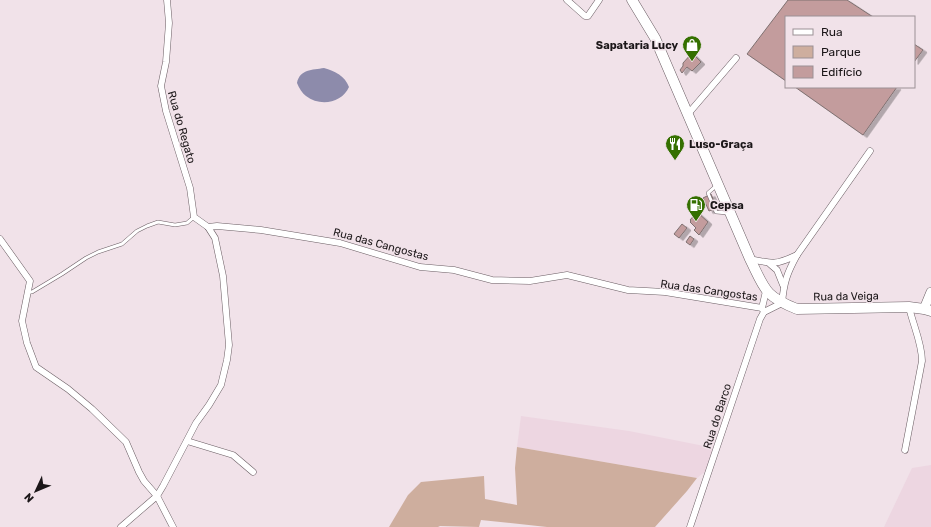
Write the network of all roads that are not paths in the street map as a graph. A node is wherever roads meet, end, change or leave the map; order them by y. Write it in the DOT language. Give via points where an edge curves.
graph roads {
  1 [pos="167,0"];
  2 [pos="567,0"];
  3 [pos="599,0"];
  4 [pos="632,0"];
  5 [pos="736,58"];
  6 [pos="688,114"];
  7 [pos="870,151"];
  8 [pos="194,217"];
  9 [pos="208,226"];
  10 [pos="0,239"];
  11 [pos="797,255"];
  12 [pos="750,259"];
  13 [pos="770,264"];
  14 [pos="783,285"];
  15 [pos="28,290"];
  16 [pos="766,291"];
  17 [pos="931,293"];
  18 [pos="782,303"];
  19 [pos="909,307"];
  20 [pos="763,310"];
  21 [pos="927,310"];
  22 [pos="187,441"];
  23 [pos="905,450"];
  24 [pos="253,472"];
  25 [pos="157,496"];
  26 [pos="121,527"];
  27 [pos="173,527"];
  28 [pos="690,527"];
  1 -- 8 [label="street, Rua do Regato" via="169,23 161,86 166,111 190,188"];
  2 -- 3 [label="street" via="588,16"];
  4 -- 6 [label="main road" via="655,38"];
  5 -- 6 [label="street"];
  6 -- 12 [label="main road"];
  7 -- 11 [label="street"];
  8 -- 9 [label="street"];
  8 -- 15 [label="lane" via="187,223 175,225 158,222 147,226 122,244 86,258 32,292"];
  9 -- 20 [label="street, Rua das Cangostas" via="261,230 340,243 420,266 454,270 492,280 530,281 567,275 628,290 665,292"];
  9 -- 22 [label="street" via="215,238 223,276 229,345 221,385"];
  10 -- 15 [label="street" via="30,281"];
  11 -- 13 [label="street"];
  11 -- 14 [label="street"];
  12 -- 13 [label="street"];
  12 -- 16 [label="main road"];
  13 -- 14 [label="street" via="777,270"];
  14 -- 18 [label="street"];
  15 -- 25 [label="street" via="22,321 36,367 68,389 126,442 144,481"];
  16 -- 18 [label="main road, Rua da Veiga"];
  16 -- 20 [label="street, Rua do Barco"];
  17 -- 21 [label="street"];
  18 -- 19 [label="main road, Rua da Veiga" via="798,309"];
  18 -- 20 [label="street"];
  19 -- 21 [label="main road, Rua da Veiga"];
  19 -- 23 [label="street" via="922,361"];
  20 -- 28 [label="street, Rua do Barco"];
  22 -- 24 [label="street" via="233,455"];
  22 -- 25 [label="street"];
  25 -- 26 [label="street"];
  25 -- 27 [label="street"];
}
